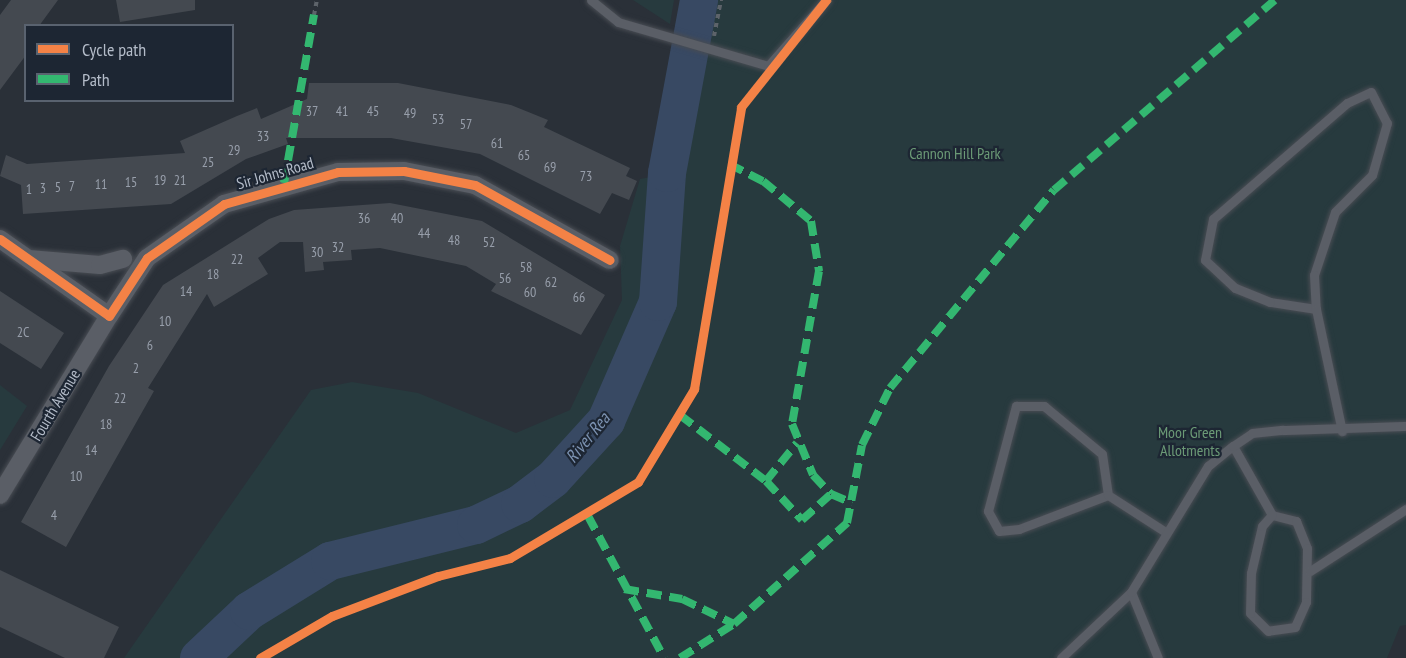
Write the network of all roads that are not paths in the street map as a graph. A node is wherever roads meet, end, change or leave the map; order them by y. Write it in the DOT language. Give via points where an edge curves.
graph roads {
  1 [pos="591,0"];
  2 [pos="826,0"];
  3 [pos="0,239"];
  4 [pos="27,259"];
  5 [pos="123,259"];
  6 [pos="610,260"];
  7 [pos="1316,309"];
  8 [pos="109,316"];
  9 [pos="1406,426"];
  10 [pos="1342,430"];
  11 [pos="1233,446"];
  12 [pos="0,495"];
  13 [pos="1108,495"];
  14 [pos="1406,509"];
  15 [pos="1272,515"];
  16 [pos="1164,531"];
  17 [pos="1310,571"];
  18 [pos="1131,592"];
  19 [pos="1061,658"];
  20 [pos="1158,658"];
  1 -- 2 [label="lane" via="618,22 768,66"];
  3 -- 4 [label="street"];
  4 -- 5 [label="street" via="100,265"];
  4 -- 8 [label="street"];
  6 -- 8 [label="street, Sir Johns Road" via="475,185 404,171 338,172 224,204 147,258"];
  7 -- 7 [label="lane" via="1314,275 1335,212 1372,175 1387,123 1371,92 1339,109 1213,219 1205,260 1235,288 1270,302"];
  7 -- 10 [label="lane"];
  8 -- 12 [label="street, Fourth Avenue"];
  9 -- 10 [label="lane"];
  10 -- 11 [label="lane" via="1252,433"];
  11 -- 15 [label="lane"];
  11 -- 16 [label="lane" via="1208,466"];
  13 -- 13 [label="lane" via="1102,454 1044,406 1016,406 988,511 999,531 1019,529"];
  13 -- 16 [label="lane"];
  14 -- 17 [label="lane"];
  15 -- 17 [label="lane" via="1296,521"];
  15 -- 17 [label="lane" via="1262,526 1251,573 1250,613 1268,632 1295,627 1306,602"];
  16 -- 18 [label="lane"];
  18 -- 19 [label="lane"];
  18 -- 20 [label="lane"];
}
